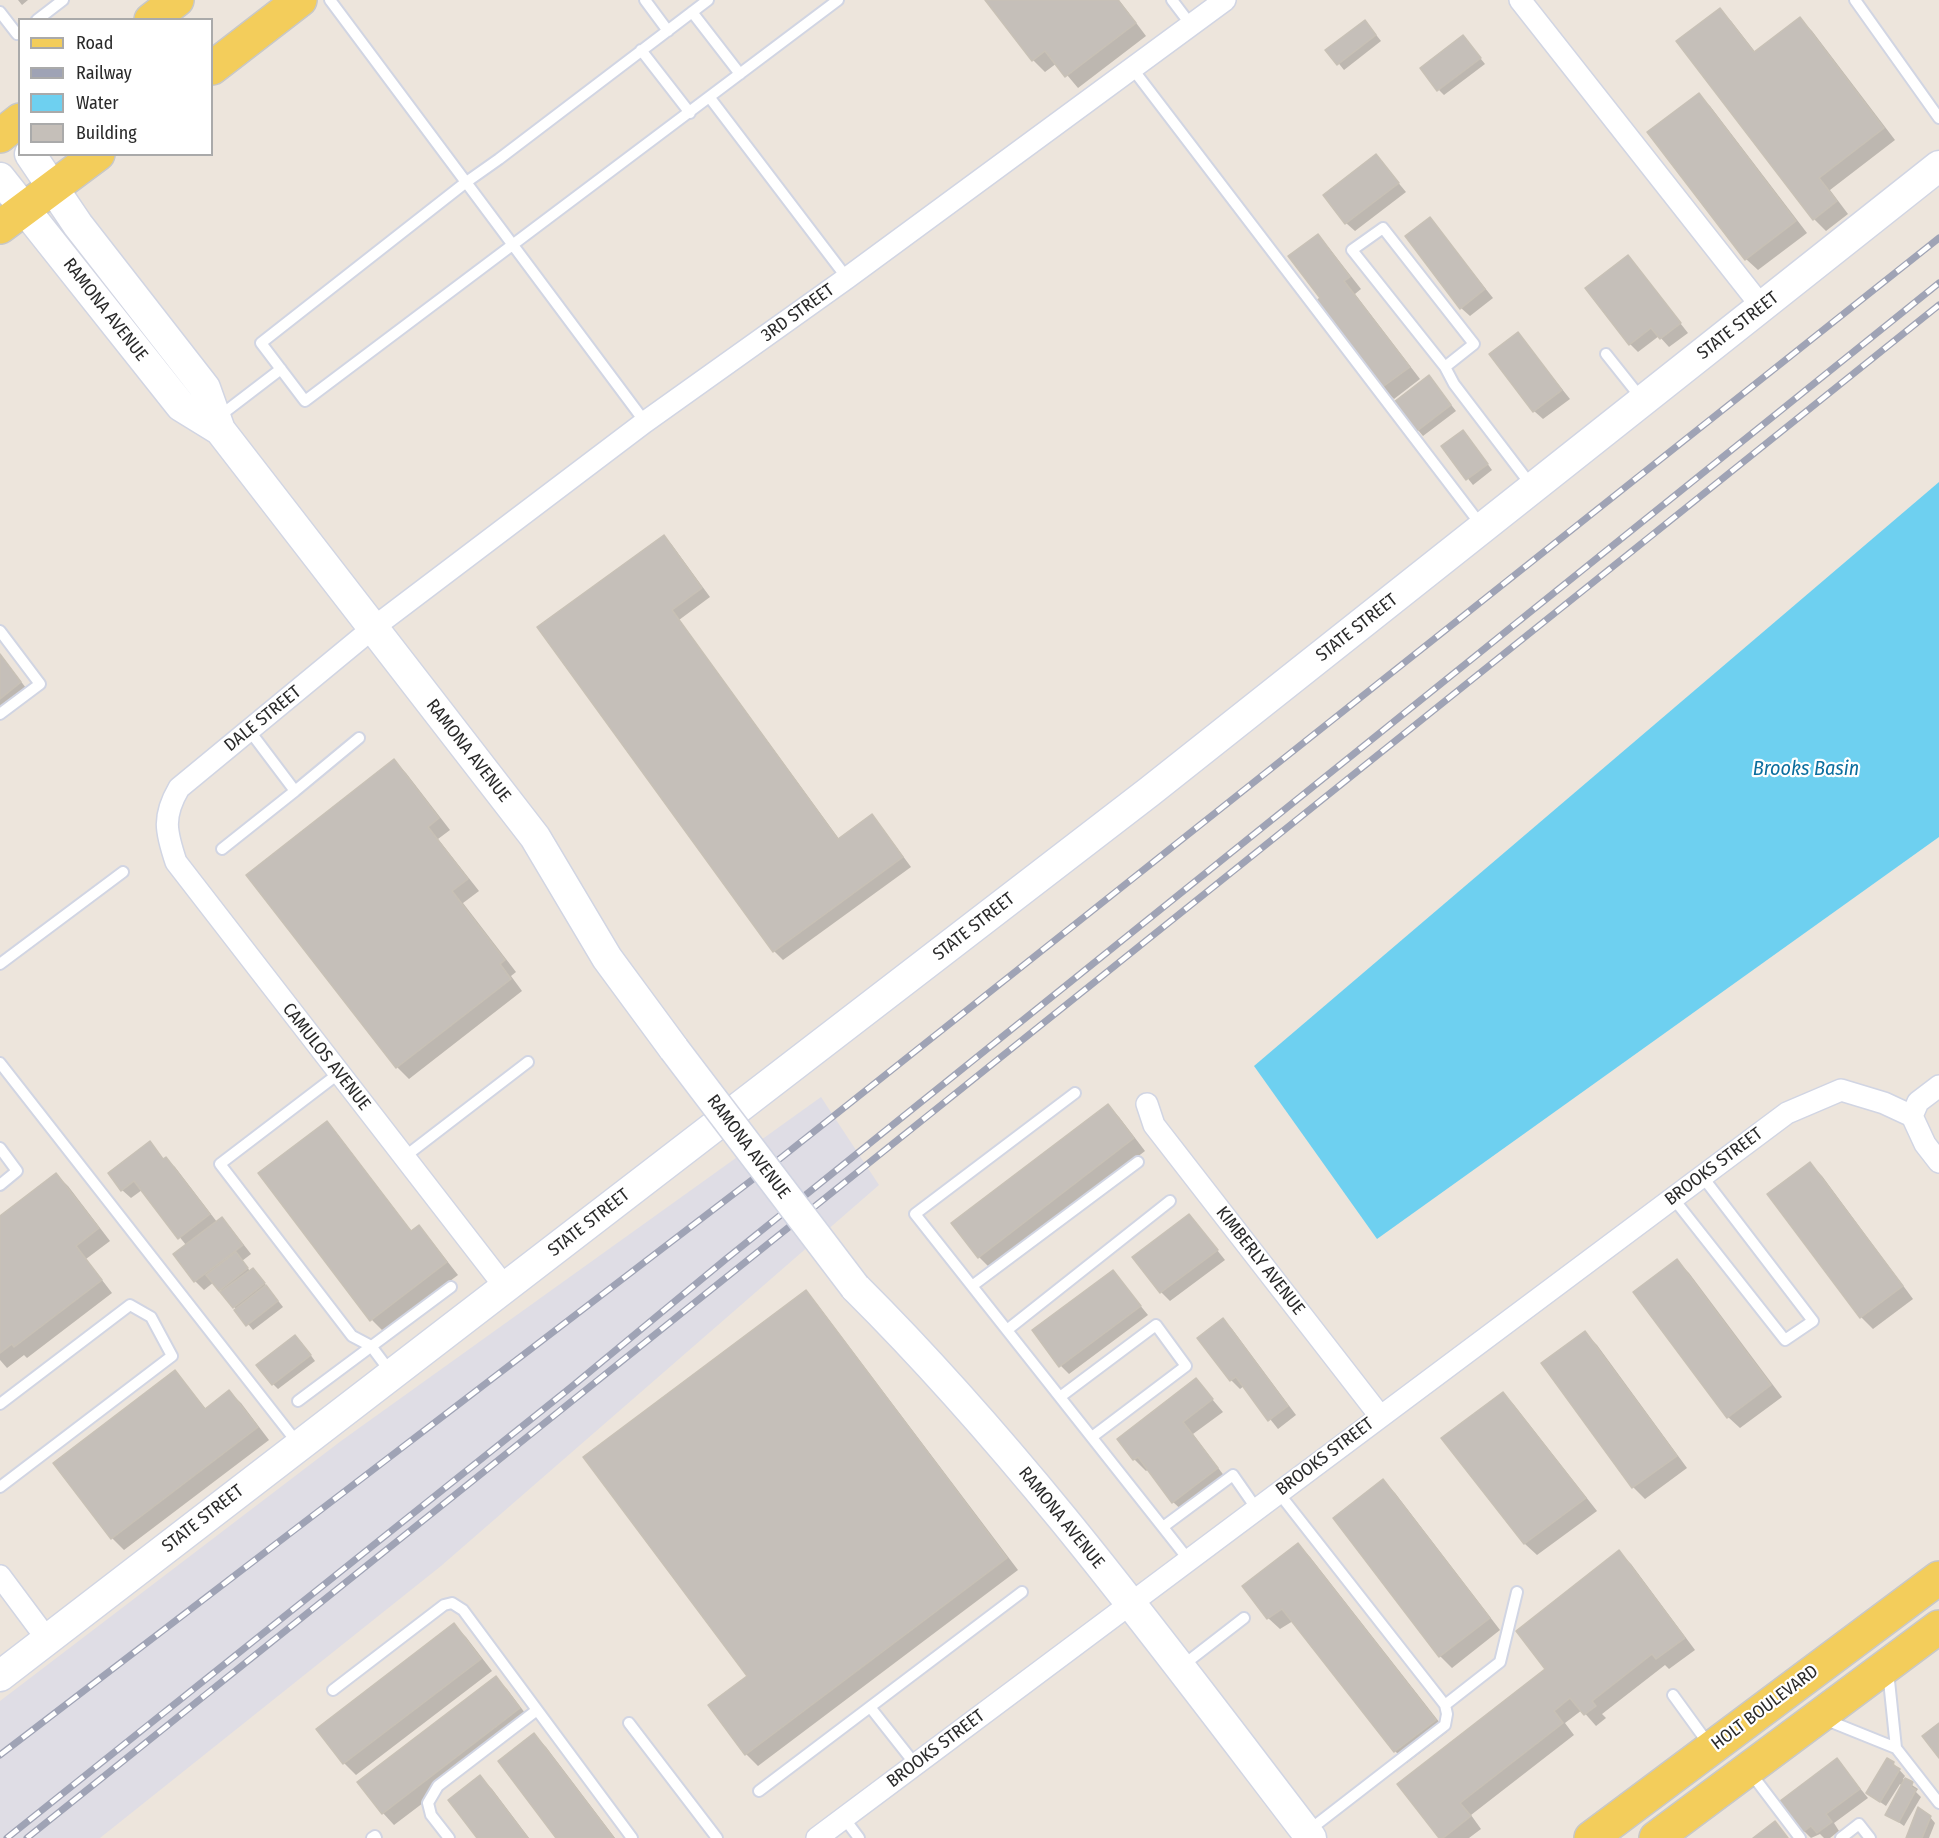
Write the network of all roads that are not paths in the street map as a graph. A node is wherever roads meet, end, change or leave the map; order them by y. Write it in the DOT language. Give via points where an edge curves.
graph roads {
  1 [pos="63,0"];
  2 [pos="300,0"];
  3 [pos="330,0"];
  4 [pos="645,0"];
  5 [pos="708,0"];
  6 [pos="838,0"];
  7 [pos="1172,0"];
  8 [pos="1225,0"];
  9 [pos="1520,0"];
  10 [pos="1855,0"];
  11 [pos="0,12"];
  12 [pos="692,12"];
  13 [pos="39,18"];
  14 [pos="1191,25"];
  15 [pos="668,31"];
  16 [pos="18,33"];
  17 [pos="641,50"];
  18 [pos="213,67"];
  19 [pos="1132,68"];
  20 [pos="740,75"];
  21 [pos="710,98"];
  22 [pos="690,113"];
  23 [pos="1939,118"];
  24 [pos="31,156"];
  25 [pos="95,156"];
  26 [pos="1939,166"];
  27 [pos="0,178"];
  28 [pos="465,183"];
  29 [pos="53,189"];
  30 [pos="13,218"];
  31 [pos="512,246"];
  32 [pos="846,278"];
  33 [pos="1762,307"];
  34 [pos="1606,354"];
  35 [pos="1445,367"];
  36 [pos="281,369"];
  37 [pos="1643,401"];
  38 [pos="645,422"];
  39 [pos="218,425"];
  40 [pos="1533,488"];
  41 [pos="1483,528"];
  42 [pos="373,628"];
  43 [pos="0,631"];
  44 [pos="0,714"];
  45 [pos="249,730"];
  46 [pos="359,738"];
  47 [pos="295,791"];
  48 [pos="166,818"];
  49 [pos="222,849"];
  50 [pos="123,872"];
  51 [pos="0,964"];
  52 [pos="528,1062"];
  53 [pos="0,1063"];
  54 [pos="338,1074"];
  55 [pos="1939,1086"];
  56 [pos="1075,1093"];
  57 [pos="1147,1104"];
  58 [pos="1912,1116"];
  59 [pos="0,1148"];
  60 [pos="403,1158"];
  61 [pos="1138,1162"];
  62 [pos="1939,1162"];
  63 [pos="1702,1176"];
  64 [pos="0,1185"];
  65 [pos="1673,1198"];
  66 [pos="1170,1201"];
  67 [pos="972,1286"];
  68 [pos="451,1287"];
  69 [pos="505,1287"];
  70 [pos="1007,1330"];
  71 [pos="371,1346"];
  72 [pos="392,1374"];
  73 [pos="1060,1397"];
  74 [pos="298,1401"];
  75 [pos="0,1404"];
  76 [pos="1380,1416"];
  77 [pos="1092,1437"];
  78 [pos="300,1445"];
  79 [pos="0,1487"];
  80 [pos="1278,1492"];
  81 [pos="1256,1508"];
  82 [pos="1163,1527"];
  83 [pos="1188,1559"];
  84 [pos="0,1576"];
  85 [pos="1939,1578"];
  86 [pos="1022,1592"];
  87 [pos="1517,1592"];
  88 [pos="1130,1603"];
  89 [pos="1244,1618"];
  90 [pos="1939,1627"];
  91 [pos="47,1639"];
  92 [pos="1887,1666"];
  93 [pos="1180,1668"];
  94 [pos="0,1676"];
  95 [pos="333,1690"];
  96 [pos="1673,1695"];
  97 [pos="1445,1705"];
  98 [pos="870,1707"];
  99 [pos="537,1710"];
  100 [pos="1818,1716"];
  101 [pos="629,1723"];
  102 [pos="1712,1748"];
  103 [pos="1896,1748"];
  104 [pos="915,1764"];
  105 [pos="1748,1769"];
  106 [pos="759,1791"];
  107 [pos="1939,1803"];
  108 [pos="844,1818"];
  109 [pos="1308,1835"];
  110 [pos="449,1838"];
  111 [pos="632,1838"];
  112 [pos="717,1838"];
  113 [pos="817,1838"];
  114 [pos="859,1838"];
  115 [pos="1591,1838"];
  116 [pos="1656,1838"];
  117 [pos="1800,1838"];
  118 [pos="1841,1838"];
  119 [pos="1870,1838"];
  1 -- 13 [label="lane"];
  2 -- 18 [label="main road"];
  3 -- 28 [label="lane"];
  4 -- 15 [label="lane"];
  5 -- 12 [label="lane"];
  6 -- 20 [label="lane"];
  7 -- 14 [label="lane"];
  8 -- 14 [label="street, 3RD STREET"];
  9 -- 33 [label="street"];
  10 -- 23 [label="lane"];
  11 -- 16 [label="lane"];
  12 -- 15 [label="lane"];
  12 -- 20 [label="lane"];
  14 -- 19 [label="street, 3RD STREET"];
  15 -- 17 [label="lane"];
  17 -- 22 [label="lane"];
  17 -- 28 [label="lane"];
  19 -- 32 [label="street, 3RD STREET"];
  19 -- 41 [label="lane"];
  20 -- 21 [label="lane"];
  21 -- 22 [label="lane"];
  21 -- 32 [label="lane"];
  22 -- 31 [label="lane"];
  24 -- 29 [label="street, RAMONA AVENUE"];
  25 -- 29 [label="main road"];
  26 -- 33 [label="street, STATE STREET"];
  27 -- 30 [label="street, RAMONA AVENUE"];
  28 -- 31 [label="lane"];
  28 -- 36 [label="lane" via="261,343"];
  29 -- 30 [label="main road"];
  29 -- 39 [label="street, RAMONA AVENUE" via="205,388"];
  30 -- 39 [label="street, RAMONA AVENUE" via="181,406"];
  31 -- 36 [label="lane" via="306,401"];
  31 -- 38 [label="lane"];
  32 -- 38 [label="street, 3RD STREET"];
  33 -- 37 [label="street, STATE STREET"];
  34 -- 37 [label="lane"];
  35 -- 35 [label="lane" via="1352,250 1383,228 1474,344"];
  35 -- 40 [label="lane"];
  36 -- 39 [label="lane"];
  37 -- 40 [label="street, STATE STREET"];
  38 -- 42 [label="street, 3RD STREET"];
  39 -- 42 [label="street, RAMONA AVENUE"];
  40 -- 41 [label="street, STATE STREET"];
  41 -- 69 [label="street, STATE STREET" via="1139,800"];
  42 -- 45 [label="street, DALE STREET"];
  42 -- 88 [label="street, RAMONA AVENUE, bridge" via="535,837 607,958 855,1287 909,1341 1006,1451"];
  43 -- 44 [label="lane" via="40,684"];
  45 -- 47 [label="lane"];
  45 -- 48 [label="street, DALE STREET" via="179,788"];
  46 -- 47 [label="lane"];
  47 -- 49 [label="lane"];
  48 -- 54 [label="street, CAMULOS AVENUE" via="176,862"];
  50 -- 51 [label="lane"];
  52 -- 60 [label="lane"];
  53 -- 78 [label="lane"];
  54 -- 60 [label="street, CAMULOS AVENUE"];
  54 -- 71 [label="lane" via="220,1164 352,1336"];
  55 -- 58 [label="street" via="1918,1102"];
  56 -- 67 [label="lane" via="915,1214"];
  57 -- 76 [label="street, KIMBERLY AVENUE" via="1154,1125"];
  58 -- 62 [label="street"];
  58 -- 63 [label="street, BROOKS STREET" via="1884,1102 1840,1090 1787,1113"];
  59 -- 64 [label="lane" via="18,1171"];
  60 -- 69 [label="street, CAMULOS AVENUE"];
  61 -- 67 [label="lane"];
  63 -- 65 [label="street, BROOKS STREET"];
  63 -- 65 [label="lane" via="1813,1321 1785,1340"];
  65 -- 76 [label="street, BROOKS STREET"];
  66 -- 70 [label="lane"];
  67 -- 70 [label="lane"];
  68 -- 71 [label="lane"];
  69 -- 72 [label="street, STATE STREET"];
  70 -- 73 [label="lane"];
  71 -- 72 [label="lane"];
  71 -- 74 [label="lane"];
  72 -- 78 [label="street, STATE STREET"];
  73 -- 77 [label="lane"];
  73 -- 77 [label="lane" via="1156,1325 1186,1366"];
  75 -- 79 [label="lane" via="130,1305 151,1317 172,1356"];
  76 -- 80 [label="street, BROOKS STREET"];
  77 -- 82 [label="lane"];
  78 -- 91 [label="street, STATE STREET"];
  80 -- 81 [label="street, BROOKS STREET"];
  80 -- 97 [label="lane"];
  81 -- 82 [label="lane" via="1233,1475"];
  81 -- 83 [label="street, BROOKS STREET"];
  82 -- 83 [label="lane"];
  83 -- 88 [label="street, BROOKS STREET"];
  84 -- 91 [label="street"];
  85 -- 102 [label="main road, HOLT BOULEVARD"];
  86 -- 98 [label="lane"];
  87 -- 97 [label="lane" via="1500,1662"];
  88 -- 93 [label="street, RAMONA AVENUE"];
  88 -- 104 [label="street, BROOKS STREET"];
  89 -- 93 [label="lane"];
  90 -- 92 [label="main road"];
  91 -- 94 [label="street, STATE STREET"];
  92 -- 100 [label="main road"];
  92 -- 103 [label="lane"];
  93 -- 109 [label="street, RAMONA AVENUE"];
  95 -- 99 [label="lane" via="444,1605 452,1603 463,1610"];
  96 -- 102 [label="lane"];
  97 -- 109 [label="lane" via="1445,1725"];
  98 -- 104 [label="lane"];
  98 -- 106 [label="lane"];
  99 -- 110 [label="lane" via="438,1786 428,1803 431,1815"];
  99 -- 111 [label="lane"];
  100 -- 103 [label="lane"];
  100 -- 105 [label="main road"];
  101 -- 112 [label="lane"];
  102 -- 115 [label="main road, HOLT BOULEVARD"];
  103 -- 107 [label="lane"];
  104 -- 108 [label="street, BROOKS STREET"];
  105 -- 116 [label="main road"];
  105 -- 117 [label="lane"];
  108 -- 113 [label="street, BROOKS STREET"];
  108 -- 114 [label="lane"];
  118 -- 119 [label="lane" via="1859,1824"];
}
